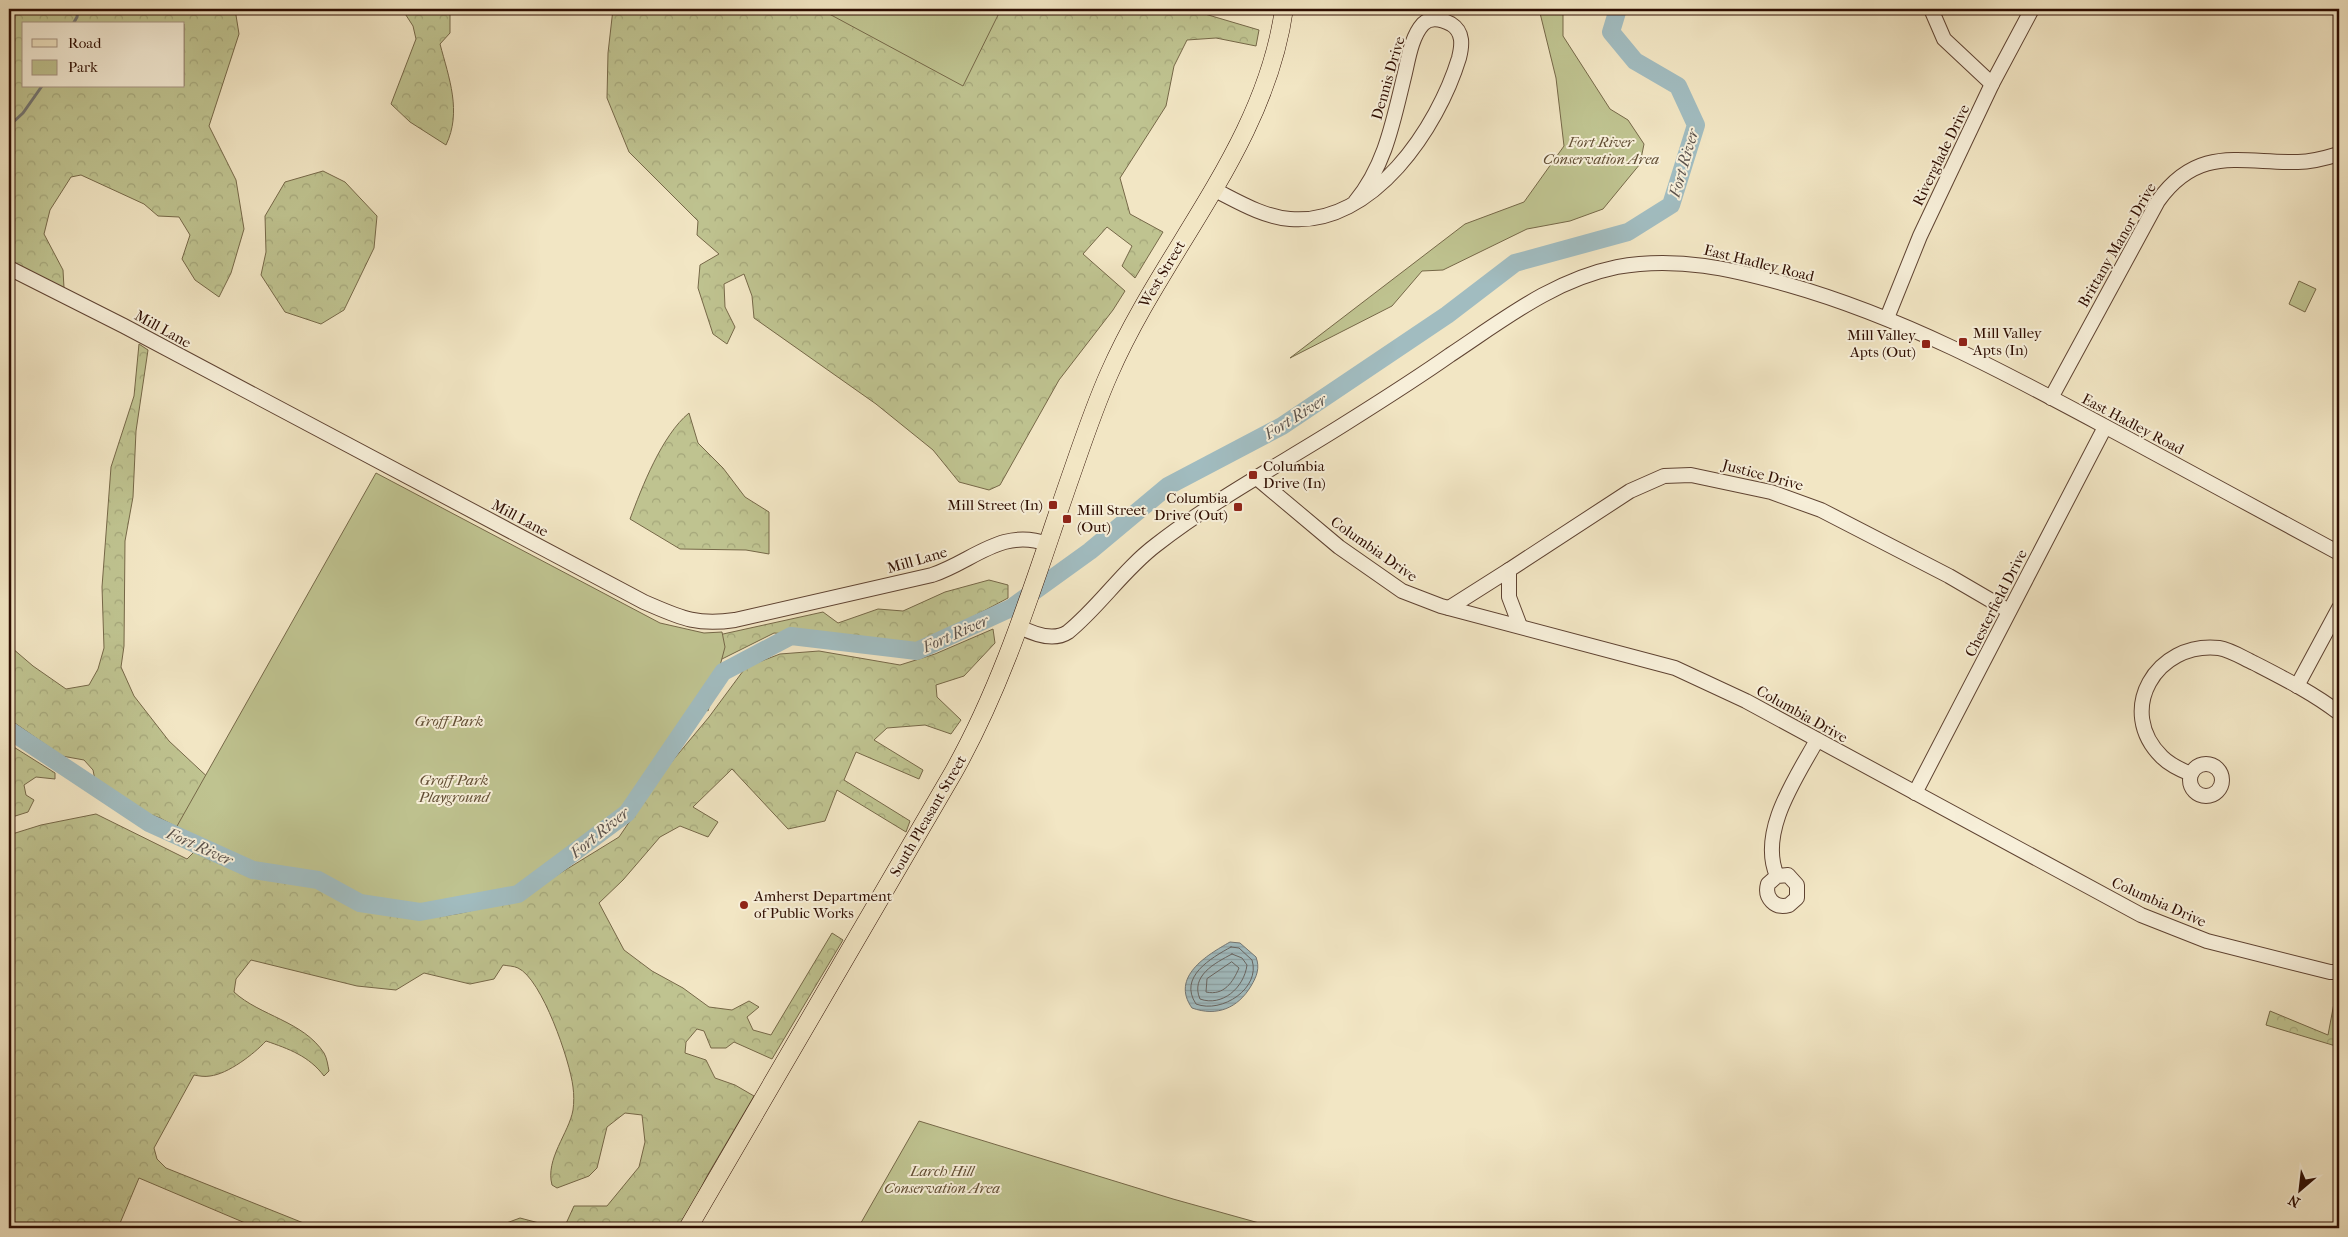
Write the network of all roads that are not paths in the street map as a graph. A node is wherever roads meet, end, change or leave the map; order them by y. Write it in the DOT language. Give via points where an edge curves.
graph roads {
  1 [pos="1284,9"];
  2 [pos="1931,9"];
  3 [pos="2032,9"];
  4 [pos="1992,84"];
  5 [pos="2339,154"];
  6 [pos="1213,189"];
  7 [pos="1355,202"];
  8 [pos="9,268"];
  9 [pos="1887,318"];
  10 [pos="2051,398"];
  11 [pos="2105,427"];
  12 [pos="1258,479"];
  13 [pos="1047,544"];
  14 [pos="2339,553"];
  15 [pos="1509,570"];
  16 [pos="1449,608"];
  17 [pos="2339,608"];
  18 [pos="2009,612"];
  19 [pos="1021,620"];
  20 [pos="1520,626"];
  21 [pos="2298,686"];
  22 [pos="2339,713"];
  23 [pos="1817,740"];
  24 [pos="2191,774"];
  25 [pos="1915,793"];
  26 [pos="1778,876"];
  27 [pos="2339,972"];
  28 [pos="688,1228"];
  1 -- 6 [label="main road, West Street" via="1265,88"];
  2 -- 4 [label="street" via="1944,39"];
  3 -- 4 [label="street, Riverglade Drive"];
  4 -- 9 [label="street, Riverglade Drive" via="1920,236"];
  5 -- 10 [label="street, Brittany Manor Drive" via="2299,162 2226,159 2198,168 2175,182 2158,202"];
  6 -- 7 [label="street, Dennis Drive" via="1253,209 1287,219 1320,216"];
  6 -- 13 [label="main road, West Street" via="1122,345 1094,409"];
  7 -- 7 [label="street, Dennis Drive" via="1386,180 1410,151 1446,88 1460,53 1461,36 1442,20 1424,23 1420,30 1380,164"];
  8 -- 13 [label="street, Mill Lane" via="644,602 689,620 735,620 932,575 1006,540 1027,539"];
  9 -- 10 [label="street, East Hadley Road" via="1958,349"];
  9 -- 12 [label="street, East Hadley Road" via="1788,285 1704,264 1664,262 1608,269 1570,281 1530,302"];
  10 -- 11 [label="street, East Hadley Road"];
  11 -- 14 [label="street, East Hadley Road"];
  11 -- 18 [label="street, Chesterfield Drive"];
  12 -- 16 [label="street, Columbia Drive" via="1339,547 1390,584 1415,597"];
  12 -- 19 [label="street, East Hadley Road" via="1155,545 1065,635 1044,636"];
  13 -- 19 [label="main road, South Pleasant Street"];
  15 -- 16 [label="street, Justice Drive"];
  15 -- 18 [label="street, Justice Drive" via="1630,491 1664,476 1691,475 1771,492 1821,510 1950,576"];
  15 -- 20 [label="street" via="1509,597"];
  16 -- 20 [label="street, Columbia Drive"];
  17 -- 21 [label="street"];
  18 -- 25 [label="street, Chesterfield Drive"];
  19 -- 28 [label="main road, South Pleasant Street" via="988,703 957,766"];
  20 -- 23 [label="street, Columbia Drive" via="1681,670 1730,692"];
  21 -- 22 [label="street"];
  21 -- 24 [label="street" via="2223,649 2186,650 2167,661 2152,677 2147,690 2143,705 2144,727 2161,756"];
  23 -- 25 [label="street, Columbia Drive"];
  23 -- 26 [label="street" via="1793,784 1777,823 1772,850"];
  25 -- 27 [label="street, Columbia Drive" via="2146,918 2217,944"];
}
